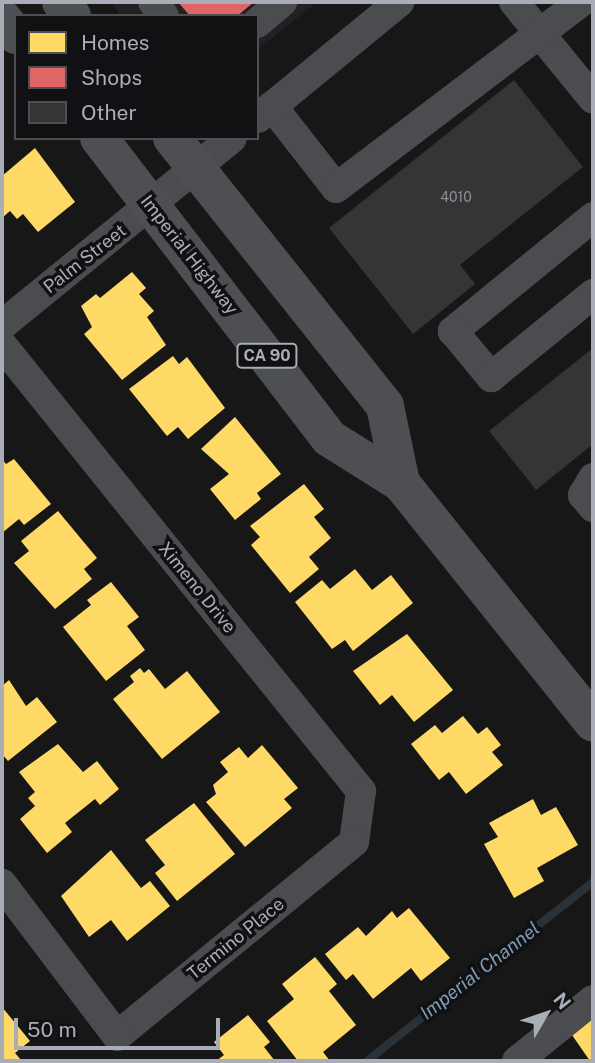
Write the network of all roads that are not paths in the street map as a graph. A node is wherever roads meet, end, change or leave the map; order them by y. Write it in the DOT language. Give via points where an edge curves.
graph roads {
  1 [pos="282,2"];
  2 [pos="399,2"];
  3 [pos="514,2"];
  4 [pos="581,2"];
  5 [pos="2,18"];
  6 [pos="259,21"];
  7 [pos="14,33"];
  8 [pos="541,36"];
  9 [pos="593,99"];
  10 [pos="264,112"];
  11 [pos="101,140"];
  12 [pos="174,140"];
  13 [pos="230,140"];
  14 [pos="196,168"];
  15 [pos="152,207"];
  16 [pos="593,217"];
  17 [pos="593,294"];
  18 [pos="2,325"];
  19 [pos="2,345"];
  20 [pos="593,478"];
  21 [pos="401,483"];
  22 [pos="593,507"];
  23 [pos="593,723"];
  24 [pos="354,842"];
  25 [pos="2,884"];
  26 [pos="593,1000"];
  27 [pos="527,1058"];
  1 -- 6 [label="street"];
  2 -- 10 [label="street"];
  3 -- 8 [label="street"];
  4 -- 8 [label="street"];
  5 -- 7 [label="main road"];
  8 -- 9 [label="street"];
  8 -- 10 [label="street" via="336,188"];
  11 -- 15 [label="main road, Imperial Highway / CA 90"];
  12 -- 14 [label="main road, Imperial Highway / CA 90"];
  13 -- 14 [label="street, Palm Street"];
  14 -- 15 [label="street, Palm Street"];
  14 -- 21 [label="main road, Imperial Highway / CA 90" via="385,406"];
  15 -- 18 [label="street, Palm Street"];
  15 -- 21 [label="main road, Imperial Highway / CA 90" via="329,438"];
  16 -- 17 [label="street" via="453,331 491,377"];
  19 -- 24 [label="street, Ximeno Drive" via="361,791"];
  20 -- 22 [label="street" via="583,495"];
  21 -- 23 [label="main road, Imperial Highway / CA 90"];
  24 -- 25 [label="street, Termino Place" via="117,1035"];
  26 -- 27 [label="street"];
}
